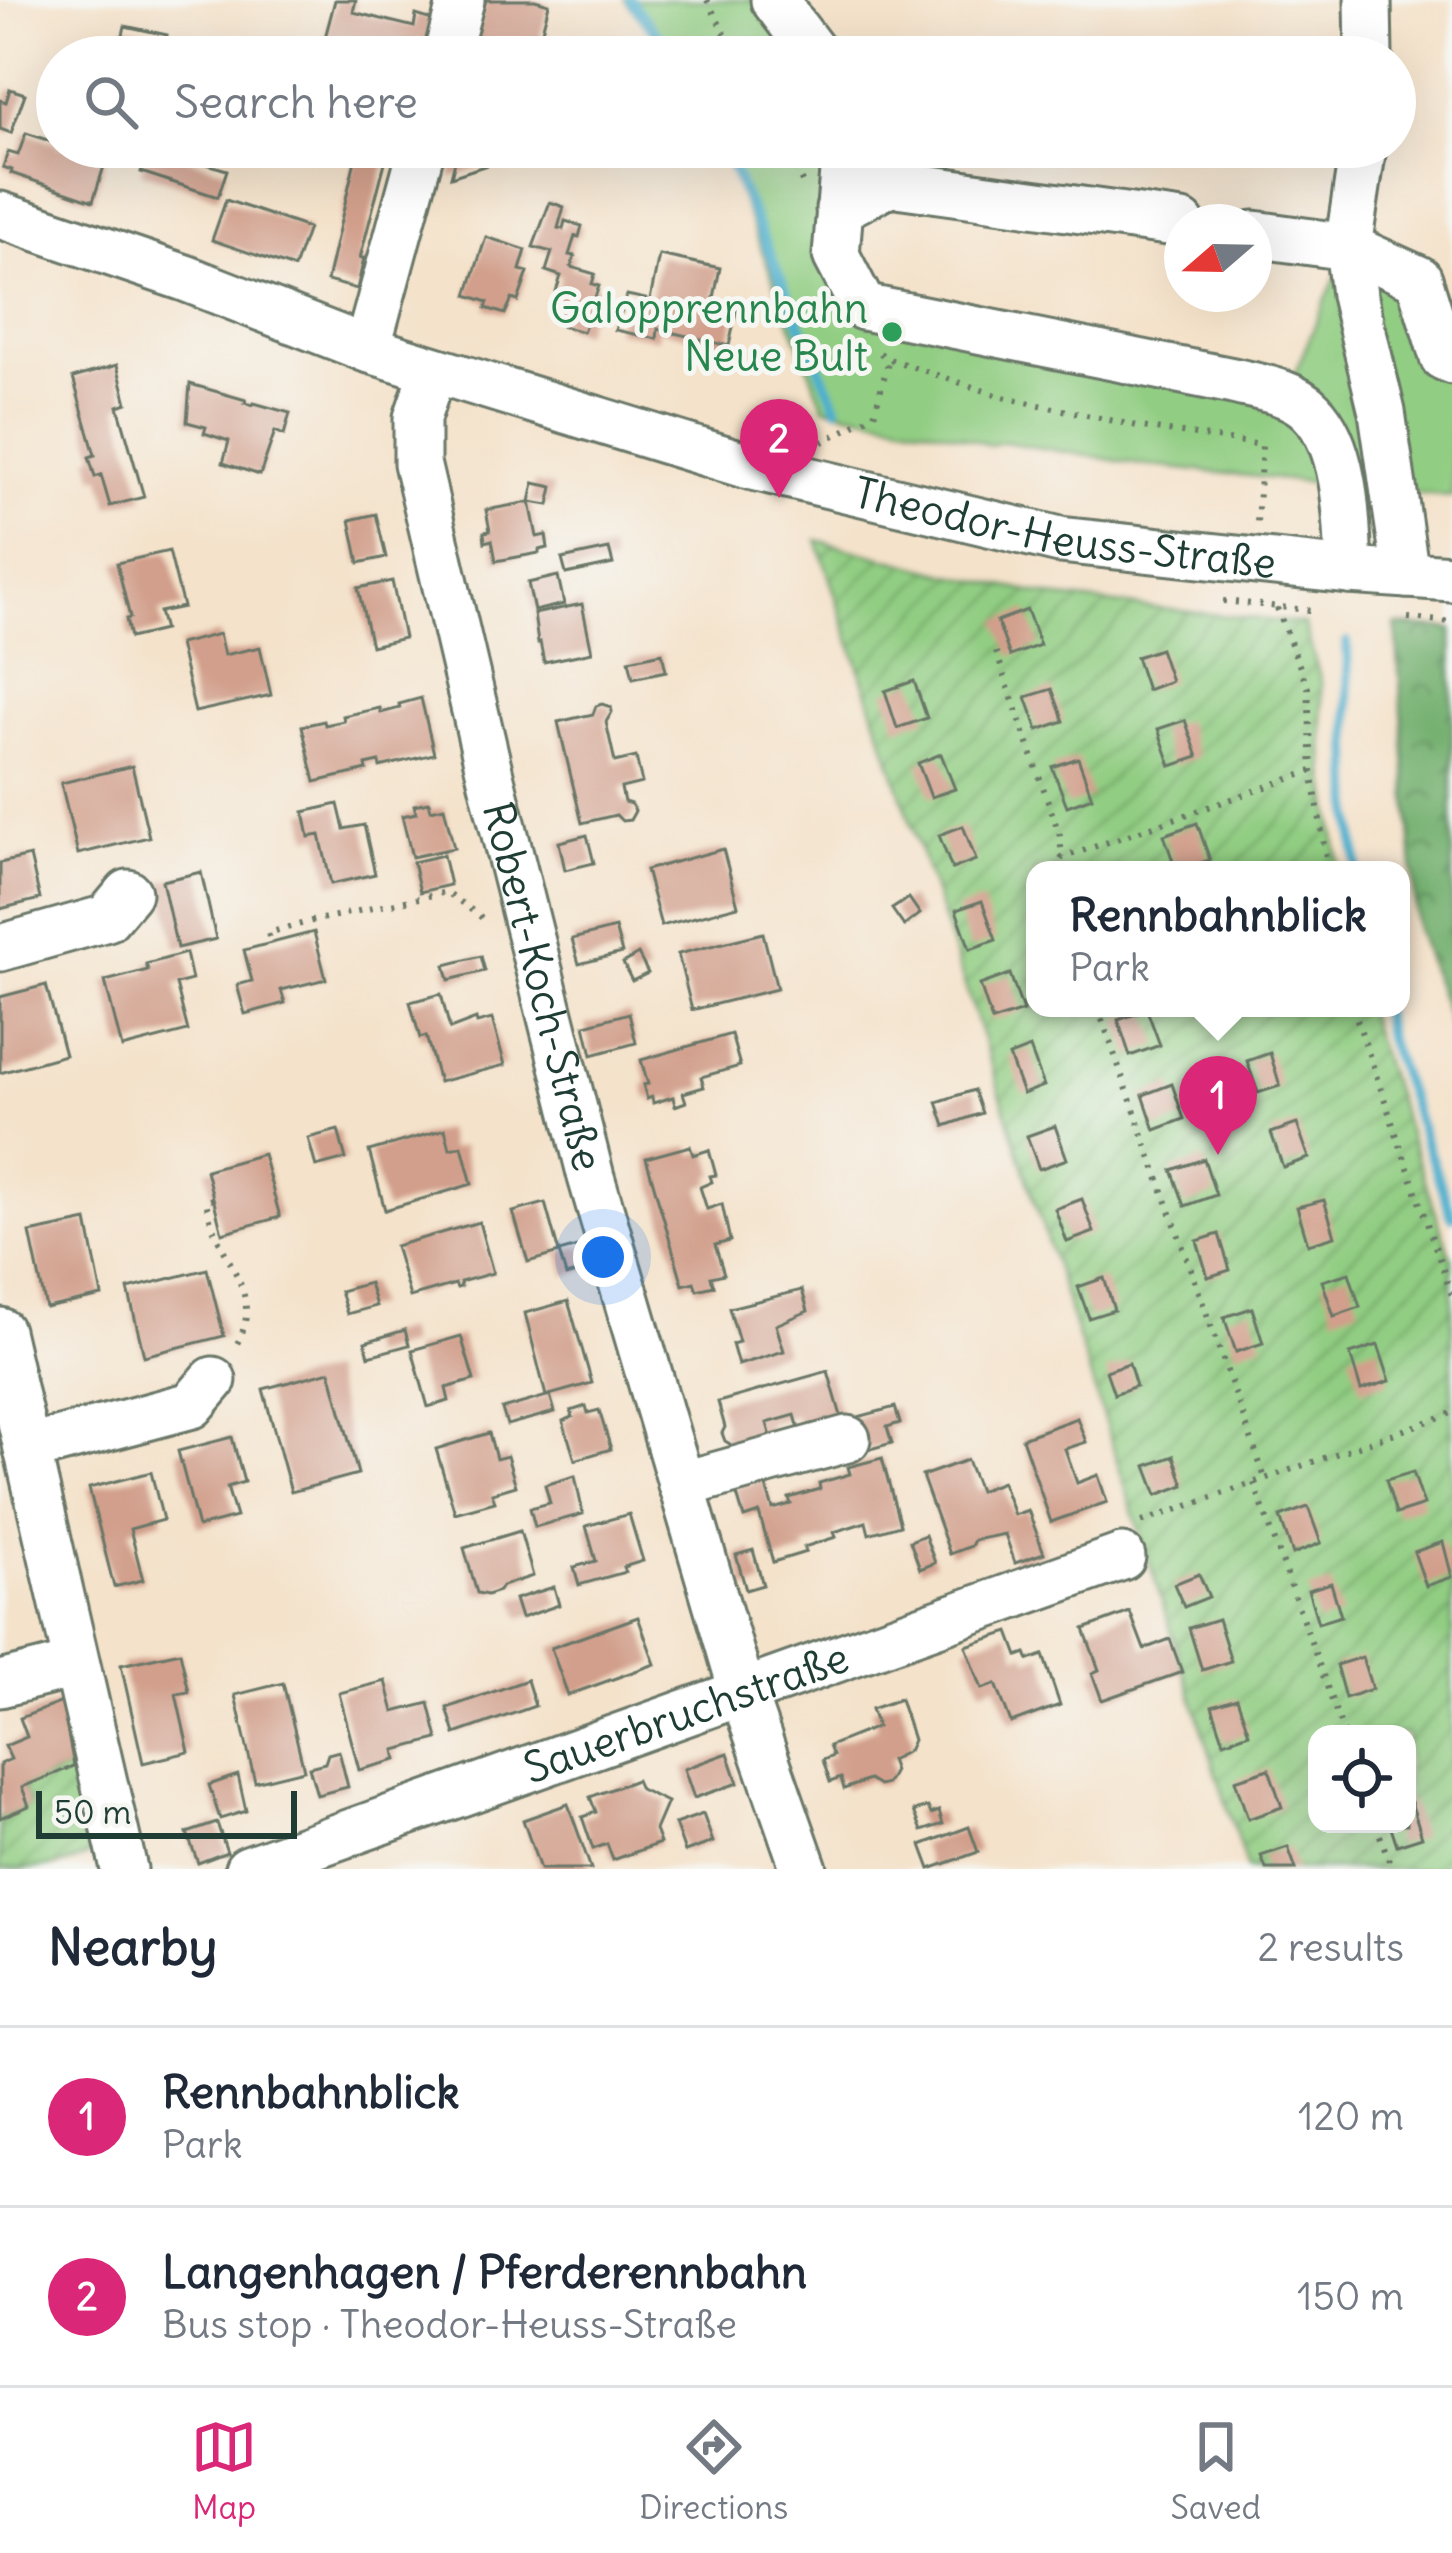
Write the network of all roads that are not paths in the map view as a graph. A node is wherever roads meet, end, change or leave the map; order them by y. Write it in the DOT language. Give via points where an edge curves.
graph roads {
  1 [pos="460,0"];
  2 [pos="774,0"];
  3 [pos="1367,0"];
  4 [pos="451,36"];
  5 [pos="801,36"];
  6 [pos="1368,36"];
  7 [pos="416,168"];
  8 [pos="836,168"];
  9 [pos="1360,168"];
  10 [pos="822,200"];
  11 [pos="0,214"];
  12 [pos="1164,221"];
  13 [pos="1272,237"];
  14 [pos="1348,248"];
  15 [pos="367,349"];
  16 [pos="1452,361"];
  17 [pos="433,371"];
  18 [pos="1349,572"];
  19 [pos="1406,575"];
  20 [pos="1452,578"];
  21 [pos="128,893"];
  22 [pos="0,948"];
  23 [pos="0,1331"];
  24 [pos="214,1380"];
  25 [pos="847,1439"];
  26 [pos="27,1449"];
  27 [pos="681,1485"];
  28 [pos="1122,1556"];
  29 [pos="75,1665"];
  30 [pos="0,1684"];
  31 [pos="742,1694"];
  32 [pos="124,1869"];
  33 [pos="248,1869"];
  34 [pos="804,1869"];
  1 -- 4 [label="street"];
  2 -- 5 [label="street"];
  3 -- 6 [label="street"];
  7 -- 15 [label="street"];
  8 -- 10 [label="street"];
  9 -- 14 [label="street"];
  10 -- 12 [label="street" via="889,183"];
  10 -- 18 [label="street" via="836,255 863,307 1233,380 1310,410 1338,464"];
  11 -- 15 [label="street, Theodor-Heuss-Straße"];
  13 -- 14 [label="street"];
  14 -- 16 [label="street" via="1419,278 1443,358"];
  14 -- 19 [label="street"];
  15 -- 17 [label="street, Theodor-Heuss-Straße"];
  17 -- 18 [label="street, Theodor-Heuss-Straße" via="767,470 1060,540"];
  17 -- 27 [label="street, Robert-Koch-Straße" via="418,418 416,463 591,1177"];
  18 -- 19 [label="street, Theodor-Heuss-Straße"];
  19 -- 20 [label="street, Theodor-Heuss-Straße"];
  21 -- 22 [label="street" via="107,918"];
  23 -- 26 [label="street"];
  24 -- 26 [label="street" via="192,1405"];
  25 -- 27 [label="street"];
  26 -- 29 [label="street"];
  27 -- 31 [label="street, Robert-Koch-Straße"];
  28 -- 31 [label="street, Sauerbruchstraße"];
  29 -- 30 [label="street"];
  29 -- 32 [label="street"];
  31 -- 33 [label="street, Sauerbruchstraße"];
  31 -- 34 [label="street, Robert-Koch-Straße"];
}
